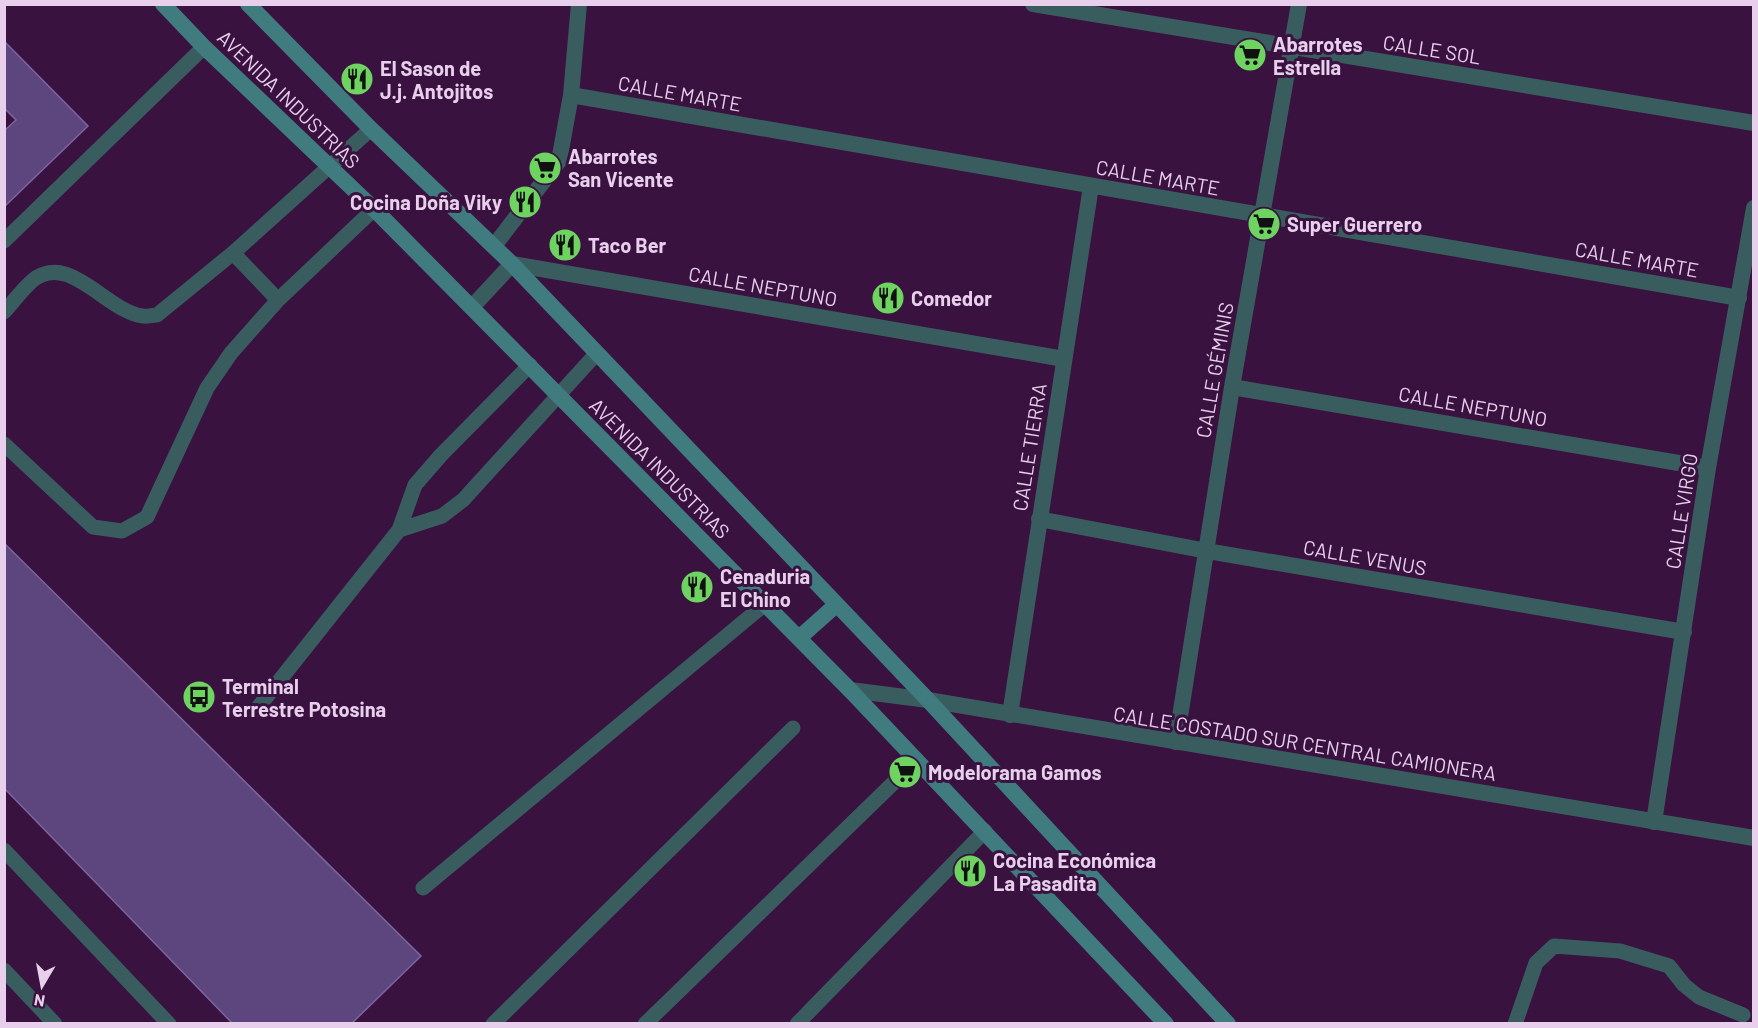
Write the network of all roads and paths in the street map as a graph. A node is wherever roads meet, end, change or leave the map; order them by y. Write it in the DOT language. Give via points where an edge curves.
graph roads {
  1 [pos="163,4"];
  2 [pos="248,4"];
  3 [pos="579,4"];
  4 [pos="1033,4"];
  5 [pos="1299,4"];
  6 [pos="204,47"];
  7 [pos="1291,48"];
  8 [pos="571,95"];
  9 [pos="1754,123"];
  10 [pos="371,129"];
  11 [pos="330,168"];
  12 [pos="1091,186"];
  13 [pos="1754,208"];
  14 [pos="374,209"];
  15 [pos="1263,216"];
  16 [pos="4,242"];
  17 [pos="494,246"];
  18 [pos="233,253"];
  19 [pos="512,264"];
  20 [pos="1739,298"];
  21 [pos="278,300"];
  22 [pos="472,307"];
  23 [pos="4,312"];
  24 [pos="597,353"];
  25 [pos="1064,359"];
  26 [pos="530,365"];
  27 [pos="1232,387"];
  28 [pos="558,394"];
  29 [pos="4,444"];
  30 [pos="1708,468"];
  31 [pos="1039,519"];
  32 [pos="399,530"];
  33 [pos="1207,551"];
  34 [pos="765,604"];
  35 [pos="836,605"];
  36 [pos="1684,632"];
  37 [pos="799,638"];
  38 [pos="850,690"];
  39 [pos="928,700"];
  40 [pos="256,710"];
  41 [pos="1010,715"];
  42 [pos="793,729"];
  43 [pos="1176,742"];
  44 [pos="917,760"];
  45 [pos="1654,822"];
  46 [pos="985,831"];
  47 [pos="1754,838"];
  48 [pos="4,849"];
  49 [pos="423,888"];
  50 [pos="4,970"];
  51 [pos="1746,1019"];
  52 [pos="55,1023"];
  53 [pos="169,1023"];
  54 [pos="493,1023"];
  55 [pos="645,1023"];
  56 [pos="797,1023"];
  57 [pos="1166,1023"];
  58 [pos="1228,1023"];
  59 [pos="1515,1023"];
  1 -- 6 [label="main road, AVENIDA INDUSTRIAS"];
  2 -- 10 [label="main road, AVENIDA INDUSTRIAS"];
  3 -- 8 [label="street"];
  4 -- 7 [label="street, CALLE SOL"];
  5 -- 7 [label="street, CALLE GÉMINIS"];
  6 -- 11 [label="main road, AVENIDA INDUSTRIAS"];
  6 -- 16 [label="lane"];
  7 -- 9 [label="street, CALLE SOL"];
  7 -- 15 [label="street, CALLE GÉMINIS"];
  8 -- 12 [label="street, CALLE MARTE"];
  8 -- 17 [label="street" via="559,160"];
  10 -- 11 [label="lane"];
  10 -- 17 [label="main road, AVENIDA INDUSTRIAS"];
  11 -- 14 [label="main road, AVENIDA INDUSTRIAS"];
  11 -- 18 [label="lane"];
  12 -- 15 [label="street, CALLE MARTE"];
  12 -- 25 [label="street, CALLE TIERRA"];
  13 -- 20 [label="street, CALLE VIRGO"];
  14 -- 21 [label="lane"];
  14 -- 22 [label="main road, AVENIDA INDUSTRIAS"];
  15 -- 20 [label="street, CALLE MARTE"];
  15 -- 27 [label="street, CALLE GÉMINIS"];
  17 -- 19 [label="main road, AVENIDA INDUSTRIAS"];
  18 -- 21 [label="lane"];
  18 -- 23 [label="lane" via="157,315 144,317 127,312 70,275 53,272 34,279"];
  19 -- 22 [label="street"];
  19 -- 24 [label="main road, AVENIDA INDUSTRIAS"];
  19 -- 25 [label="street, CALLE NEPTUNO"];
  20 -- 30 [label="street, CALLE VIRGO"];
  21 -- 29 [label="lane" via="231,353 207,388 147,517 122,531 93,527"];
  22 -- 26 [label="main road, AVENIDA INDUSTRIAS"];
  24 -- 28 [label="lane"];
  24 -- 35 [label="main road, AVENIDA INDUSTRIAS"];
  25 -- 31 [label="street, CALLE TIERRA"];
  26 -- 28 [label="main road, AVENIDA INDUSTRIAS"];
  26 -- 32 [label="lane" via="415,485"];
  27 -- 30 [label="street, CALLE NEPTUNO"];
  27 -- 33 [label="street, CALLE GÉMINIS"];
  28 -- 32 [label="lane" via="463,500 442,516"];
  28 -- 34 [label="main road, AVENIDA INDUSTRIAS"];
  30 -- 36 [label="street, CALLE VIRGO"];
  31 -- 33 [label="street, CALLE VENUS"];
  31 -- 41 [label="street, CALLE TIERRA"];
  32 -- 40 [label="lane"];
  33 -- 36 [label="street, CALLE VENUS"];
  33 -- 43 [label="street, CALLE GÉMINIS"];
  34 -- 37 [label="main road, AVENIDA INDUSTRIAS"];
  34 -- 49 [label="lane"];
  35 -- 37 [label="main road"];
  35 -- 39 [label="main road, AVENIDA INDUSTRIAS"];
  36 -- 45 [label="street, CALLE VIRGO"];
  37 -- 38 [label="main road, AVENIDA INDUSTRIAS"];
  38 -- 39 [label="street, CALLE COSTADO SUR CENTRAL CAMIONERA"];
  38 -- 44 [label="main road, AVENIDA INDUSTRIAS"];
  39 -- 41 [label="street, CALLE COSTADO SUR CENTRAL CAMIONERA"];
  39 -- 58 [label="main road, AVENIDA INDUSTRIAS"];
  41 -- 43 [label="street, CALLE COSTADO SUR CENTRAL CAMIONERA"];
  42 -- 54 [label="lane"];
  43 -- 45 [label="street, CALLE COSTADO SUR CENTRAL CAMIONERA"];
  44 -- 46 [label="main road, AVENIDA INDUSTRIAS"];
  44 -- 55 [label="lane"];
  45 -- 47 [label="street, CALLE COSTADO SUR CENTRAL CAMIONERA"];
  46 -- 56 [label="lane"];
  46 -- 57 [label="main road, AVENIDA INDUSTRIAS"];
  48 -- 53 [label="lane"];
  50 -- 52 [label="lane"];
  51 -- 59 [label="lane" via="1699,997 1669,966 1620,951 1554,946 1536,963"];
}
